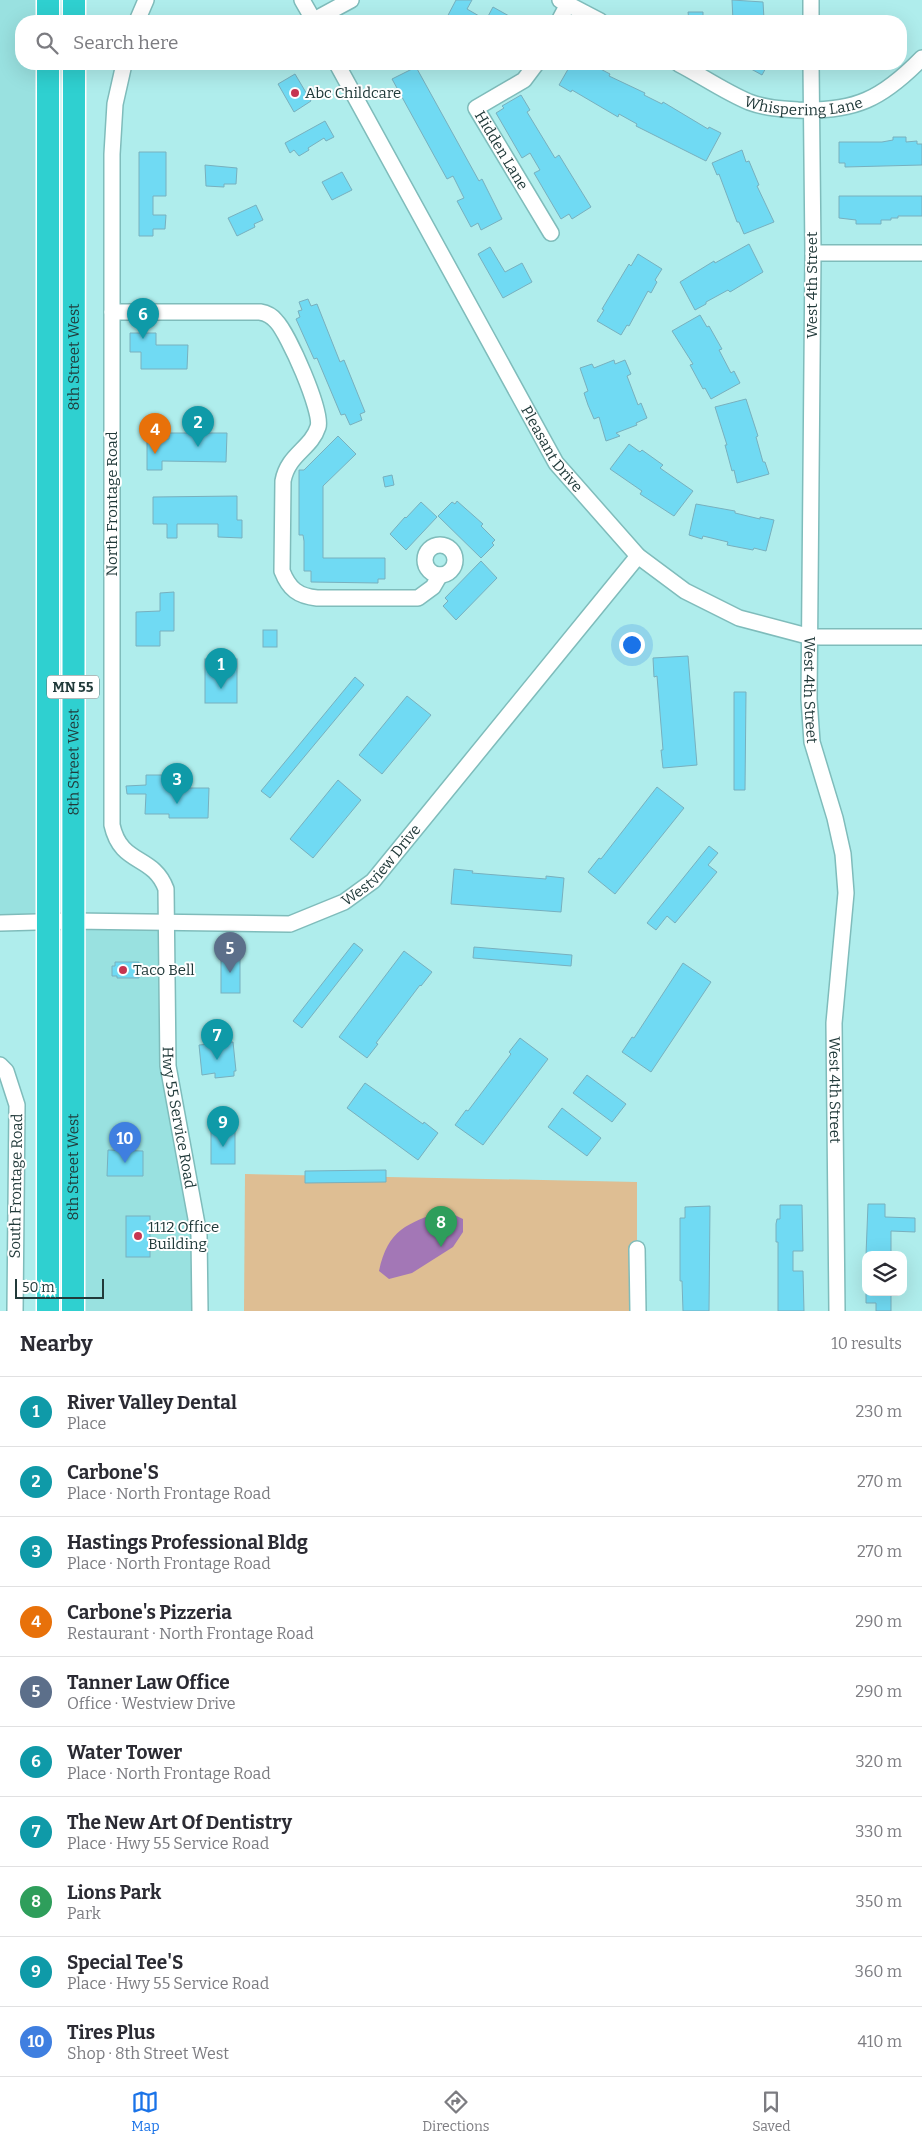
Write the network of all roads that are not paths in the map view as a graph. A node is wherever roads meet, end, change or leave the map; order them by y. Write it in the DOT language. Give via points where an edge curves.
graph roads {
  1 [pos="48,0"];
  2 [pos="74,0"];
  3 [pos="146,0"];
  4 [pos="302,0"];
  5 [pos="351,0"];
  6 [pos="811,0"];
  7 [pos="564,2"];
  8 [pos="48,15"];
  9 [pos="74,15"];
  10 [pos="140,15"];
  11 [pos="311,15"];
  12 [pos="325,15"];
  13 [pos="561,15"];
  14 [pos="589,15"];
  15 [pos="811,15"];
  16 [pos="922,58"];
  17 [pos="48,70"];
  18 [pos="74,70"];
  19 [pos="123,70"];
  20 [pos="340,70"];
  21 [pos="532,70"];
  22 [pos="690,70"];
  23 [pos="811,70"];
  24 [pos="811,110"];
  25 [pos="551,233"];
  26 [pos="813,253"];
  27 [pos="922,253"];
  28 [pos="112,312"];
  29 [pos="638,556"];
  30 [pos="440,575"];
  31 [pos="811,637"];
  32 [pos="922,637"];
  33 [pos="47,921"];
  34 [pos="73,921"];
  35 [pos="168,922"];
  36 [pos="0,923"];
  37 [pos="0,1065"];
  38 [pos="7,1185"];
  39 [pos="637,1249"];
  40 [pos="15,1311"];
  41 [pos="48,1311"];
  42 [pos="73,1311"];
  43 [pos="200,1311"];
  44 [pos="638,1311"];
  45 [pos="837,1311"];
  1 -- 8 [label="highway"];
  2 -- 9 [label="highway"];
  3 -- 10 [label="street"];
  4 -- 11 [label="street"];
  5 -- 12 [label="street"];
  6 -- 15 [label="street"];
  7 -- 13 [label="street"];
  7 -- 14 [label="street"];
  16 -- 24 [label="street, Whispering Lane" via="877,96 842,109"];
  17 -- 33 [label="highway, 8th Street West / MN 55"];
  18 -- 34 [label="highway, 8th Street West / MN 55"];
  19 -- 28 [label="street, North Frontage Road" via="115,104 112,154"];
  20 -- 29 [label="street, Pleasant Drive" via="556,463"];
  21 -- 25 [label="street, Hidden Lane" via="524,80 476,108"];
  22 -- 24 [label="street, Whispering Lane" via="749,102 778,109"];
  23 -- 24 [label="street, West 4th Street"];
  24 -- 26 [label="street, West 4th Street"];
  26 -- 27 [label="street"];
  26 -- 31 [label="street, West 4th Street"];
  28 -- 30 [label="street" via="253,311 270,316 281,327 316,405 319,420 315,434 287,466 283,481 282,571 292,589 306,597 317,598 418,598 433,587"];
  28 -- 35 [label="street, North Frontage Road" via="112,825 115,839 122,849 163,879"];
  29 -- 31 [label="street, Pleasant Drive" via="685,591 739,618"];
  29 -- 35 [label="street, Westview Drive" via="373,881 344,902 290,924"];
  31 -- 32 [label="street, Pleasant Drive"];
  31 -- 45 [label="street, West 4th Street" via="809,699 812,742 835,818 843,854 846,894 834,1023"];
  33 -- 34 [label="street, Westview Drive"];
  33 -- 36 [label="street, Westview Drive"];
  33 -- 41 [label="highway, 8th Street West / MN 55"];
  34 -- 35 [label="street, Westview Drive"];
  34 -- 42 [label="highway, 8th Street West / MN 55"];
  35 -- 43 [label="street, Hwy 55 Service Road" via="168,1066 199,1236"];
  37 -- 38 [label="street, South Frontage Road" via="6,1071 17,1106"];
  38 -- 40 [label="street, South Frontage Road"];
  39 -- 44 [label="street"];
}
